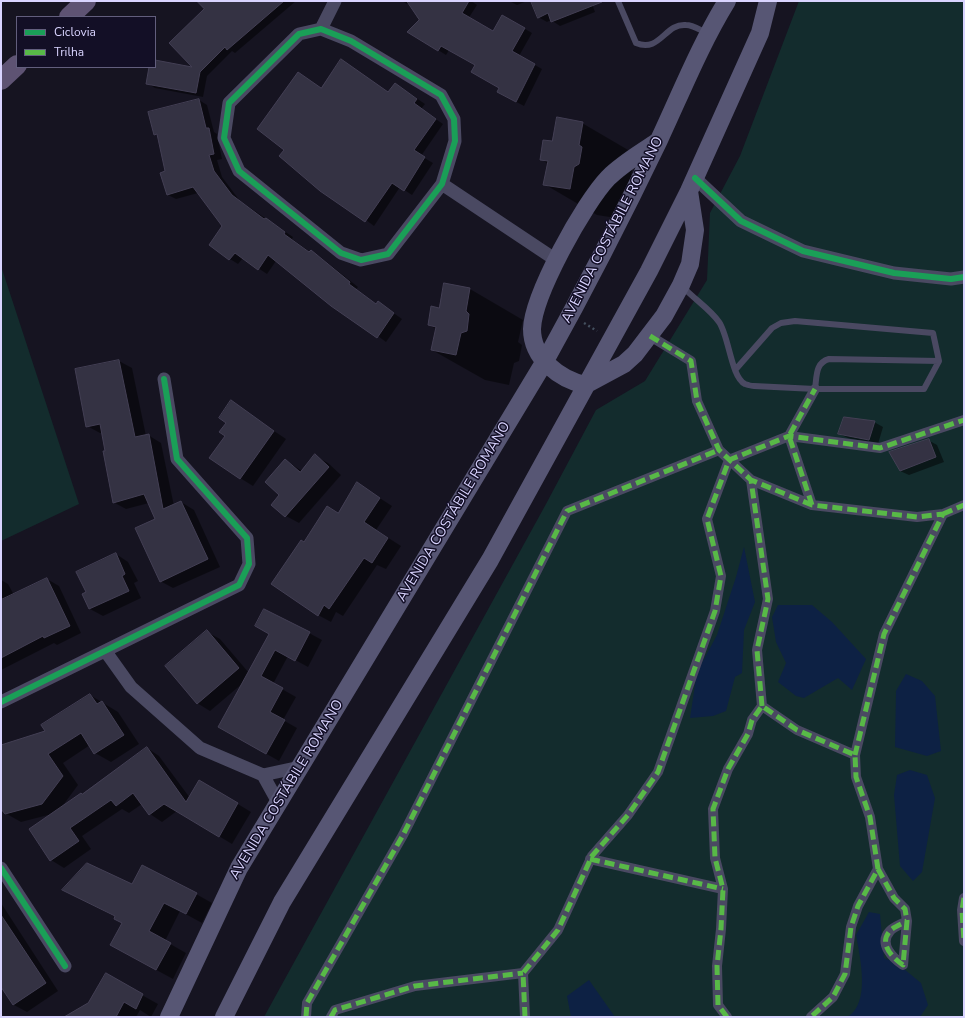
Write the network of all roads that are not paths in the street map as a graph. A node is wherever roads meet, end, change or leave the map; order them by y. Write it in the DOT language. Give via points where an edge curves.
graph roads {
  1 [pos="86,1"];
  2 [pos="335,1"];
  3 [pos="618,1"];
  4 [pos="716,1"];
  5 [pos="727,1"];
  6 [pos="768,1"];
  7 [pos="776,1"];
  8 [pos="70,16"];
  9 [pos="321,29"];
  10 [pos="710,29"];
  11 [pos="760,33"];
  12 [pos="16,66"];
  13 [pos="1,80"];
  14 [pos="658,141"];
  15 [pos="442,184"];
  16 [pos="692,185"];
  17 [pos="556,260"];
  18 [pos="964,277"];
  19 [pos="681,286"];
  20 [pos="650,336"];
  21 [pos="545,361"];
  22 [pos="939,362"];
  23 [pos="736,369"];
  24 [pos="164,379"];
  25 [pos="585,384"];
  26 [pos="815,389"];
  27 [pos="964,420"];
  28 [pos="789,436"];
  29 [pos="719,450"];
  30 [pos="729,460"];
  31 [pos="751,480"];
  32 [pos="812,505"];
  33 [pos="964,505"];
  34 [pos="943,514"];
  35 [pos="106,652"];
  36 [pos="1,702"];
  37 [pos="762,706"];
  38 [pos="855,755"];
  39 [pos="300,767"];
  40 [pos="263,775"];
  41 [pos="279,804"];
  42 [pos="590,859"];
  43 [pos="1,868"];
  44 [pos="878,868"];
  45 [pos="723,889"];
  46 [pos="964,898"];
  47 [pos="907,921"];
  48 [pos="964,941"];
  49 [pos="65,966"];
  50 [pos="523,974"];
  51 [pos="169,1017"];
  52 [pos="224,1017"];
  53 [pos="306,1017"];
  54 [pos="331,1017"];
  55 [pos="526,1017"];
  56 [pos="727,1017"];
  57 [pos="811,1017"];
  1 -- 8 [label="main road"];
  2 -- 9 [label="street"];
  3 -- 10 [label="lane" via="636,43 642,45 656,43 680,25"];
  4 -- 10 [label="main road"];
  5 -- 10 [label="main road, AVENIDA COSTÁBILE ROMANO"];
  6 -- 11 [label="main road"];
  7 -- 11 [label="main road"];
  9 -- 15 [label="street" via="351,41 441,95 454,119 455,141"];
  9 -- 15 [label="street" via="298,34 229,103 224,138 240,171 341,253 361,260 388,254"];
  10 -- 14 [label="main road, AVENIDA COSTÁBILE ROMANO"];
  11 -- 16 [label="main road"];
  12 -- 13 [label="main road"];
  14 -- 17 [label="main road" via="608,178 589,202"];
  14 -- 21 [label="main road, AVENIDA COSTÁBILE ROMANO"];
  15 -- 17 [label="street"];
  16 -- 18 [label="street" via="742,221 803,251 894,273 951,279"];
  16 -- 19 [label="main road" via="695,230 690,264"];
  16 -- 25 [label="main road" via="649,271"];
  17 -- 21 [label="main road" via="539,300 532,329 535,345"];
  19 -- 20 [label="main road"];
  19 -- 23 [label="lane" via="718,321"];
  20 -- 25 [label="main road" via="624,364"];
  20 -- 29 [label="street" via="692,360 697,401"];
  21 -- 25 [label="main road" via="564,378"];
  21 -- 39 [label="main road, AVENIDA COSTÁBILE ROMANO"];
  22 -- 23 [label="lane" via="933,332 795,321 781,323 772,328"];
  22 -- 26 [label="lane" via="924,389"];
  22 -- 26 [label="lane" via="829,359 822,361 818,367"];
  23 -- 26 [label="lane" via="744,384"];
  24 -- 35 [label="street" via="177,459 247,538 249,564 239,585"];
  25 -- 52 [label="main road" via="490,560 282,902"];
  26 -- 28 [label="street"];
  27 -- 28 [label="street" via="880,448"];
  28 -- 30 [label="street"];
  28 -- 32 [label="street"];
  29 -- 30 [label="street"];
  29 -- 53 [label="street" via="567,511 402,835 307,1003"];
  30 -- 31 [label="street"];
  30 -- 42 [label="street" via="707,519 721,576 715,611 658,772 628,816"];
  31 -- 32 [label="street"];
  31 -- 37 [label="street" via="768,599 757,650"];
  32 -- 34 [label="street" via="917,517"];
  33 -- 34 [label="street"];
  34 -- 38 [label="street" via="884,634"];
  35 -- 36 [label="street"];
  35 -- 40 [label="street" via="131,687 200,748"];
  37 -- 38 [label="street" via="797,730"];
  37 -- 45 [label="street" via="752,720 748,734 728,769 713,809 715,858"];
  38 -- 44 [label="street" via="856,776 870,817"];
  39 -- 40 [label="street"];
  39 -- 41 [label="main road, AVENIDA COSTÁBILE ROMANO"];
  40 -- 41 [label="street"];
  41 -- 51 [label="main road, AVENIDA COSTÁBILE ROMANO" via="239,868"];
  42 -- 45 [label="street"];
  42 -- 50 [label="street" via="558,930"];
  43 -- 49 [label="street"];
  44 -- 47 [label="street" via="894,898 905,909"];
  44 -- 57 [label="street" via="858,906 851,927 845,974 833,997"];
  45 -- 56 [label="street" via="722,930 717,966 718,1005"];
  46 -- 48 [label="street"];
  50 -- 54 [label="street" via="415,986 335,1010"];
  50 -- 55 [label="street"];
}
